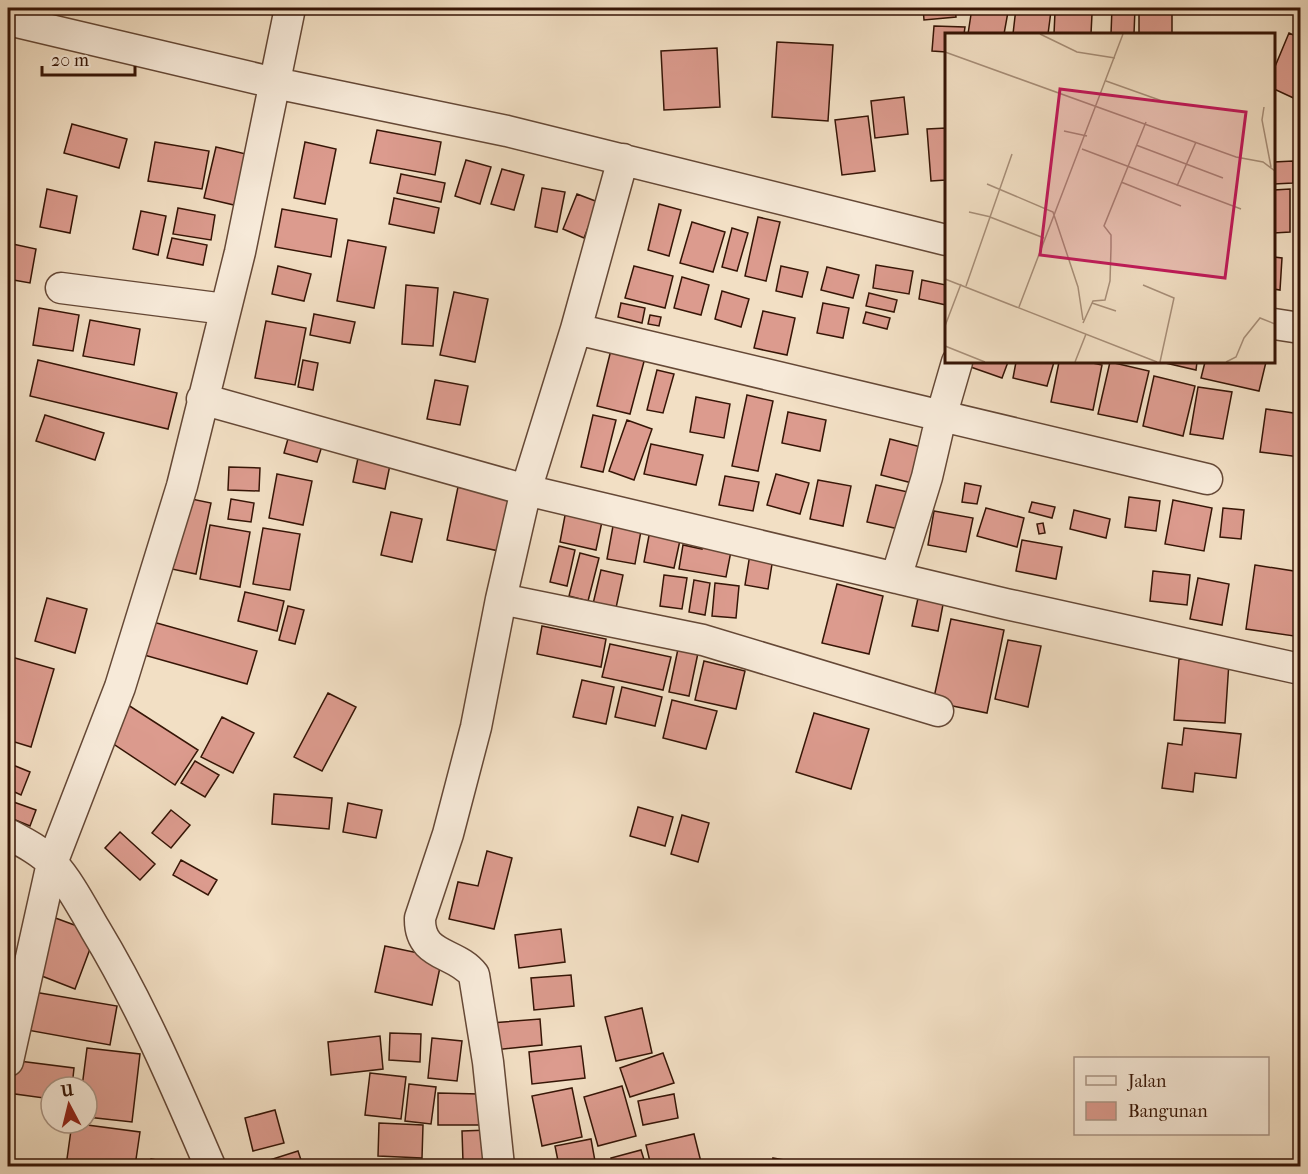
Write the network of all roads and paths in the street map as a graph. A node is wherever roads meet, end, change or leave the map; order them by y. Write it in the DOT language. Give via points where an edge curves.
graph roads {
  1 [pos="291,8"];
  2 [pos="8,20"];
  3 [pos="275,83"];
  4 [pos="623,159"];
  5 [pos="945,240"];
  6 [pos="61,288"];
  7 [pos="225,309"];
  8 [pos="1275,324"];
  9 [pos="1300,328"];
  10 [pos="576,329"];
  11 [pos="957,363"];
  12 [pos="202,399"];
  13 [pos="941,417"];
  14 [pos="1207,479"];
  15 [pos="526,490"];
  16 [pos="896,578"];
  17 [pos="501,599"];
  18 [pos="1300,669"];
  19 [pos="938,711"];
  20 [pos="8,834"];
  21 [pos="52,863"];
  22 [pos="8,1052"];
  23 [pos="210,1167"];
  24 [pos="499,1167"];
  1 -- 3 [label="street"];
  2 -- 3 [label="street"];
  3 -- 4 [label="street"];
  3 -- 7 [label="street"];
  4 -- 5 [label="street"];
  4 -- 10 [label="street"];
  6 -- 7 [label="street"];
  7 -- 12 [label="street"];
  8 -- 9 [label="street"];
  10 -- 13 [label="street"];
  10 -- 15 [label="street"];
  11 -- 13 [label="street"];
  12 -- 15 [label="street"];
  12 -- 21 [label="street" via="182,486 120,687"];
  13 -- 14 [label="street"];
  13 -- 16 [label="street"];
  15 -- 16 [label="street"];
  15 -- 17 [label="street"];
  16 -- 18 [label="street"];
  17 -- 19 [label="street" via="703,640"];
  17 -- 24 [label="street" via="476,727 448,834 420,918 421,932 432,949 474,975"];
  20 -- 21 [label="street"];
  21 -- 22 [label="street"];
  21 -- 23 [label="street" via="120,971 164,1059"];
}
